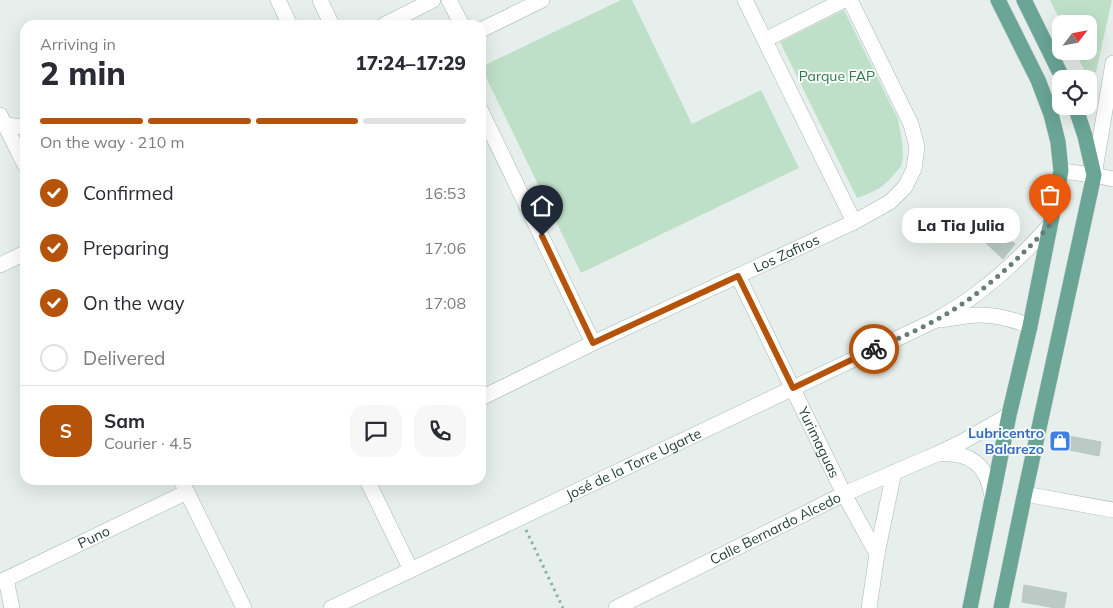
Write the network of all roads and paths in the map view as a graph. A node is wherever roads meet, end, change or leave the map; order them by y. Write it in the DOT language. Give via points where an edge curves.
graph roads {
  1 [pos="278,0"];
  2 [pos="433,0"];
  3 [pos="450,0"];
  4 [pos="542,0"];
  5 [pos="745,0"];
  6 [pos="844,0"];
  7 [pos="850,0"];
  8 [pos="998,0"];
  9 [pos="1024,0"];
  10 [pos="325,2"];
  11 [pos="288,20"];
  12 [pos="330,20"];
  13 [pos="394,20"];
  14 [pos="460,20"];
  15 [pos="486,28"];
  16 [pos="765,40"];
  17 [pos="1113,63"];
  18 [pos="1059,70"];
  19 [pos="1078,115"];
  20 [pos="2,120"];
  21 [pos="486,121"];
  22 [pos="20,125"];
  23 [pos="20,155"];
  24 [pos="1061,171"];
  25 [pos="1094,175"];
  26 [pos="1113,179"];
  27 [pos="854,222"];
  28 [pos="1050,225"];
  29 [pos="20,255"];
  30 [pos="0,265"];
  31 [pos="738,276"];
  32 [pos="936,320"];
  33 [pos="1030,326"];
  34 [pos="593,343"];
  35 [pos="793,388"];
  36 [pos="486,396"];
  37 [pos="1009,415"];
  38 [pos="937,454"];
  39 [pos="894,472"];
  40 [pos="369,485"];
  41 [pos="184,486"];
  42 [pos="844,494"];
  43 [pos="1025,494"];
  44 [pos="992,496"];
  45 [pos="1113,510"];
  46 [pos="520,518"];
  47 [pos="877,554"];
  48 [pos="410,570"];
  49 [pos="3,581"];
  50 [pos="12,608"];
  51 [pos="244,608"];
  52 [pos="331,608"];
  53 [pos="564,608"];
  54 [pos="616,608"];
  55 [pos="869,608"];
  56 [pos="970,608"];
  57 [pos="1002,608"];
  1 -- 11 [label="street"];
  2 -- 13 [label="street"];
  3 -- 14 [label="street"];
  4 -- 15 [label="street"];
  5 -- 16 [label="street"];
  6 -- 16 [label="street"];
  7 -- 27 [label="street, Los Zafiros" via="911,124 917,146 914,169 906,187 890,202"];
  8 -- 24 [label="main road" via="1038,80 1051,114"];
  9 -- 18 [label="main road"];
  10 -- 12 [label="street"];
  16 -- 27 [label="street"];
  17 -- 25 [label="street"];
  19 -- 25 [label="main road"];
  20 -- 22 [label="street"];
  20 -- 23 [label="street"];
  21 -- 34 [label="street"];
  24 -- 25 [label="street"];
  24 -- 28 [label="main road"];
  25 -- 26 [label="street"];
  25 -- 43 [label="main road"];
  27 -- 31 [label="street, Los Zafiros"];
  28 -- 32 [label="street, José de la Torre Ugarte" via="985,288"];
  28 -- 33 [label="main road"];
  29 -- 30 [label="street"];
  31 -- 34 [label="street, Los Zafiros"];
  31 -- 35 [label="street, Yurimaguas"];
  32 -- 33 [label="street, José de la Torre Ugarte" via="994,316"];
  32 -- 35 [label="street, José de la Torre Ugarte"];
  33 -- 37 [label="main road"];
  34 -- 36 [label="street, Los Zafiros"];
  35 -- 42 [label="street, Yurimaguas"];
  35 -- 46 [label="street, José de la Torre Ugarte"];
  37 -- 38 [label="street, Calle Bernardo Alcedo"];
  37 -- 44 [label="main road"];
  38 -- 39 [label="street, Calle Bernardo Alcedo"];
  38 -- 44 [label="street, Calle Bernardo Alcedo" via="950,453 975,462 988,477"];
  39 -- 42 [label="street, Calle Bernardo Alcedo"];
  39 -- 47 [label="street"];
  40 -- 48 [label="street"];
  41 -- 49 [label="street, Puno"];
  41 -- 51 [label="street"];
  42 -- 47 [label="street, Yurimaguas"];
  42 -- 54 [label="street, Calle Bernardo Alcedo"];
  43 -- 45 [label="street"];
  43 -- 57 [label="main road"];
  44 -- 56 [label="main road"];
  46 -- 48 [label="street, José de la Torre Ugarte"];
  46 -- 53 [label="path"];
  47 -- 55 [label="street"];
  48 -- 52 [label="street, José de la Torre Ugarte"];
  49 -- 50 [label="street"];
}
